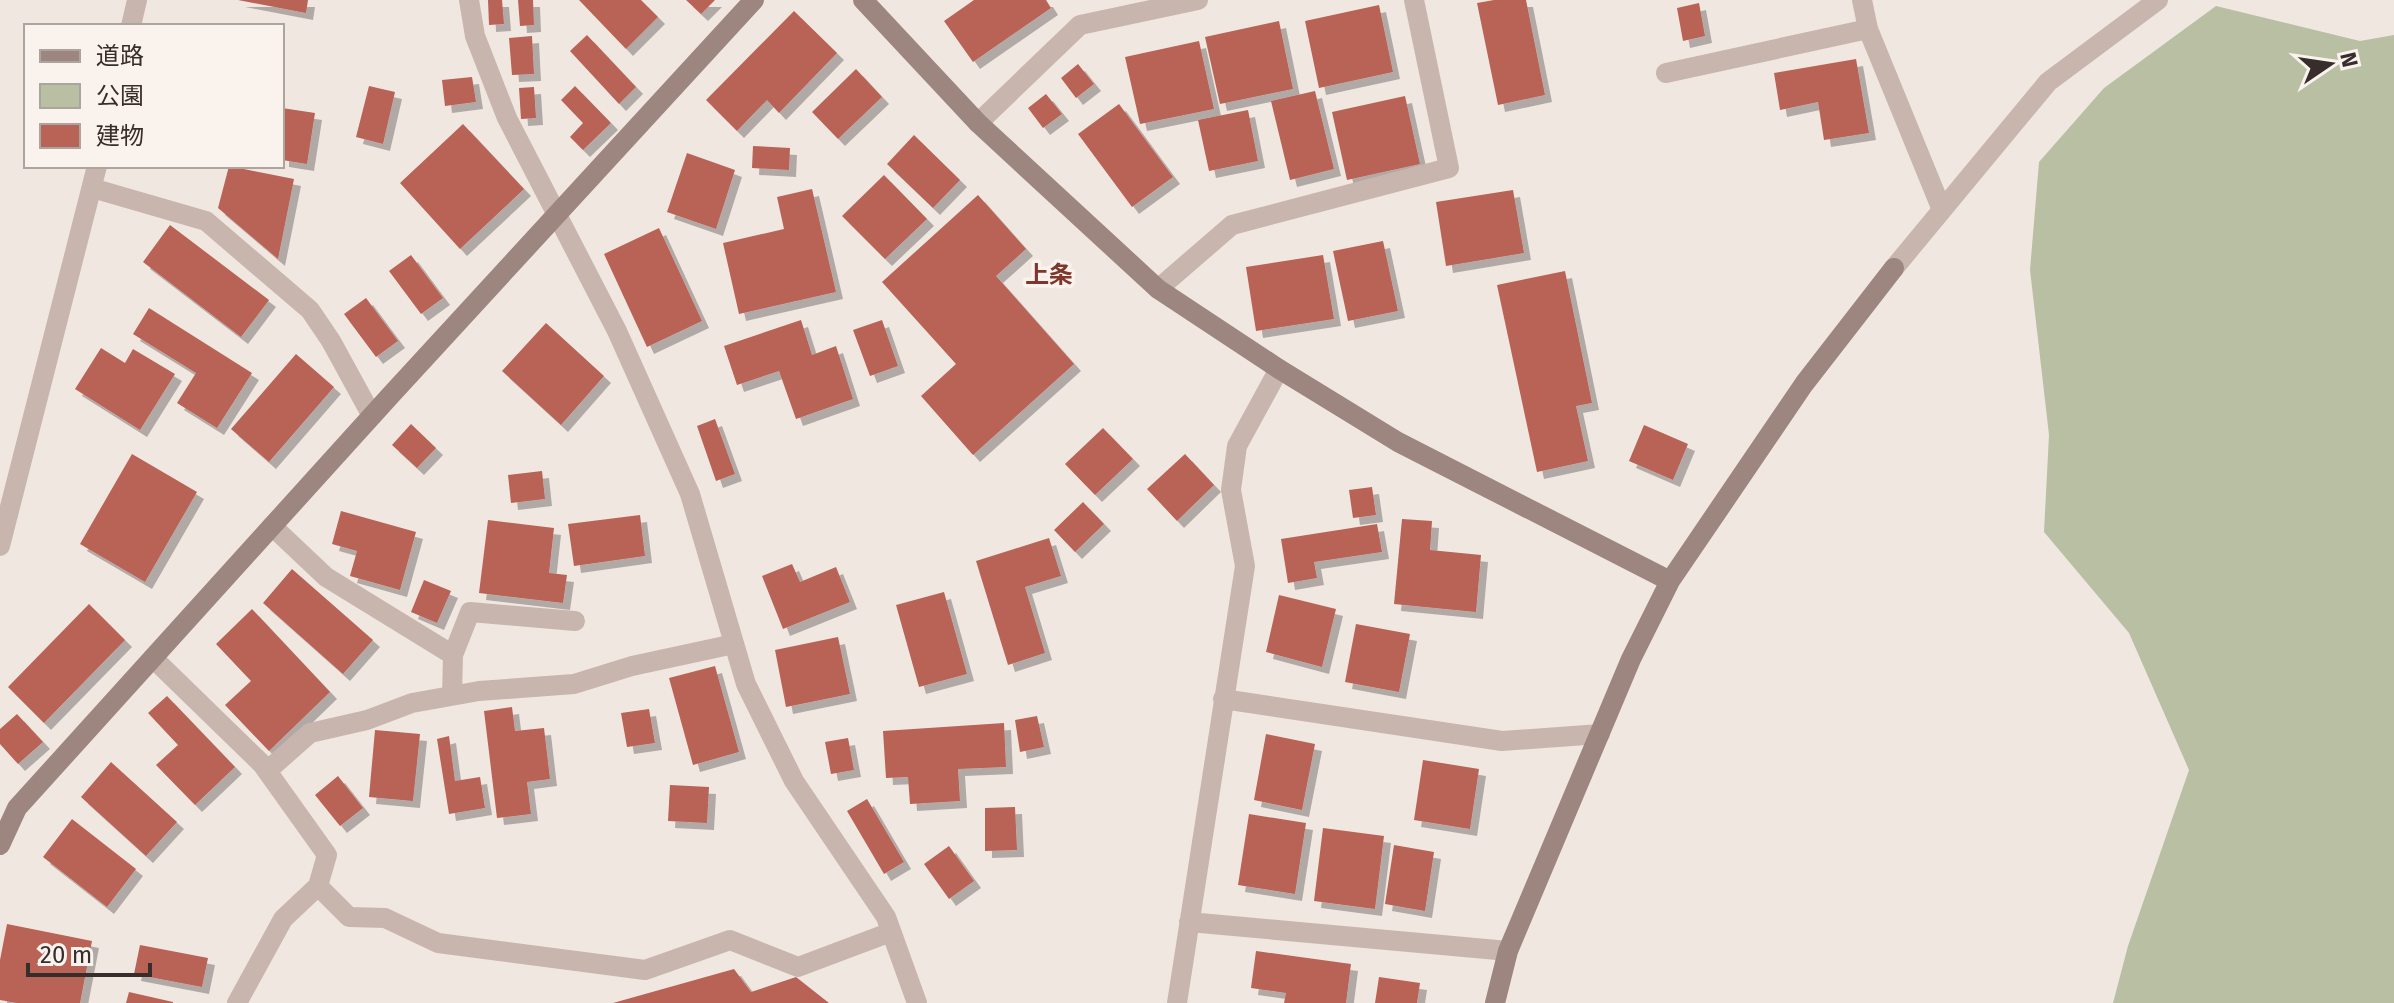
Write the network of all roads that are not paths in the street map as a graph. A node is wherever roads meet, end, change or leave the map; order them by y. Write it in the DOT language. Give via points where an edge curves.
graph roads {
  1 [pos="137,0"];
  2 [pos="469,0"];
  3 [pos="754,0"];
  4 [pos="863,0"];
  5 [pos="1198,0"];
  6 [pos="1414,0"];
  7 [pos="1862,0"];
  8 [pos="2158,0"];
  9 [pos="131,24"];
  10 [pos="1868,29"];
  11 [pos="1666,73"];
  12 [pos="978,123"];
  13 [pos="97,168"];
  14 [pos="92,188"];
  15 [pos="1942,210"];
  16 [pos="557,215"];
  17 [pos="1158,289"];
  18 [pos="1279,369"];
  19 [pos="372,416"];
  20 [pos="272,526"];
  21 [pos="0,546"];
  22 [pos="1670,581"];
  23 [pos="575,621"];
  24 [pos="734,644"];
  25 [pos="453,655"];
  26 [pos="153,658"];
  27 [pos="452,695"];
  28 [pos="1223,699"];
  29 [pos="1600,734"];
  30 [pos="267,771"];
  31 [pos="0,845"];
  32 [pos="318,886"];
  33 [pos="1189,922"];
  34 [pos="891,932"];
  35 [pos="1508,951"];
  36 [pos="237,1003"];
  37 [pos="917,1003"];
  38 [pos="1177,1003"];
  39 [pos="1495,1003"];
  1 -- 9 [label="street"];
  2 -- 16 [label="street" via="475,36 507,118"];
  3 -- 16 [label="street"];
  4 -- 12 [label="street"];
  5 -- 12 [label="street" via="1080,25"];
  6 -- 17 [label="street" via="1449,168 1232,225"];
  7 -- 10 [label="street"];
  8 -- 15 [label="street" via="2048,82"];
  10 -- 11 [label="street"];
  10 -- 15 [label="street"];
  12 -- 17 [label="street"];
  13 -- 14 [label="street"];
  14 -- 19 [label="street" via="206,221 310,310"];
  14 -- 21 [label="street"];
  15 -- 22 [label="street" via="1804,384"];
  16 -- 19 [label="street"];
  16 -- 24 [label="street" via="617,331 690,494"];
  17 -- 18 [label="street"];
  18 -- 22 [label="street" via="1398,442"];
  18 -- 28 [label="street" via="1237,446 1231,490 1245,566"];
  19 -- 20 [label="street"];
  20 -- 25 [label="street" via="326,577"];
  20 -- 26 [label="street"];
  22 -- 29 [label="street"];
  23 -- 25 [label="street" via="470,612"];
  24 -- 27 [label="street" via="574,684"];
  24 -- 34 [label="street" via="746,684 794,781"];
  25 -- 27 [label="street"];
  26 -- 30 [label="street"];
  26 -- 31 [label="street" via="17,808"];
  27 -- 30 [label="street" via="310,733"];
  28 -- 29 [label="street" via="1502,741"];
  28 -- 33 [label="street"];
  29 -- 35 [label="street"];
  30 -- 32 [label="street" via="327,855"];
  32 -- 34 [label="street" via="349,917 385,918 438,943 645,970 730,940 798,967"];
  32 -- 36 [label="street" via="283,919"];
  33 -- 35 [label="street"];
  33 -- 38 [label="street"];
  34 -- 37 [label="street"];
  35 -- 39 [label="street"];
}
